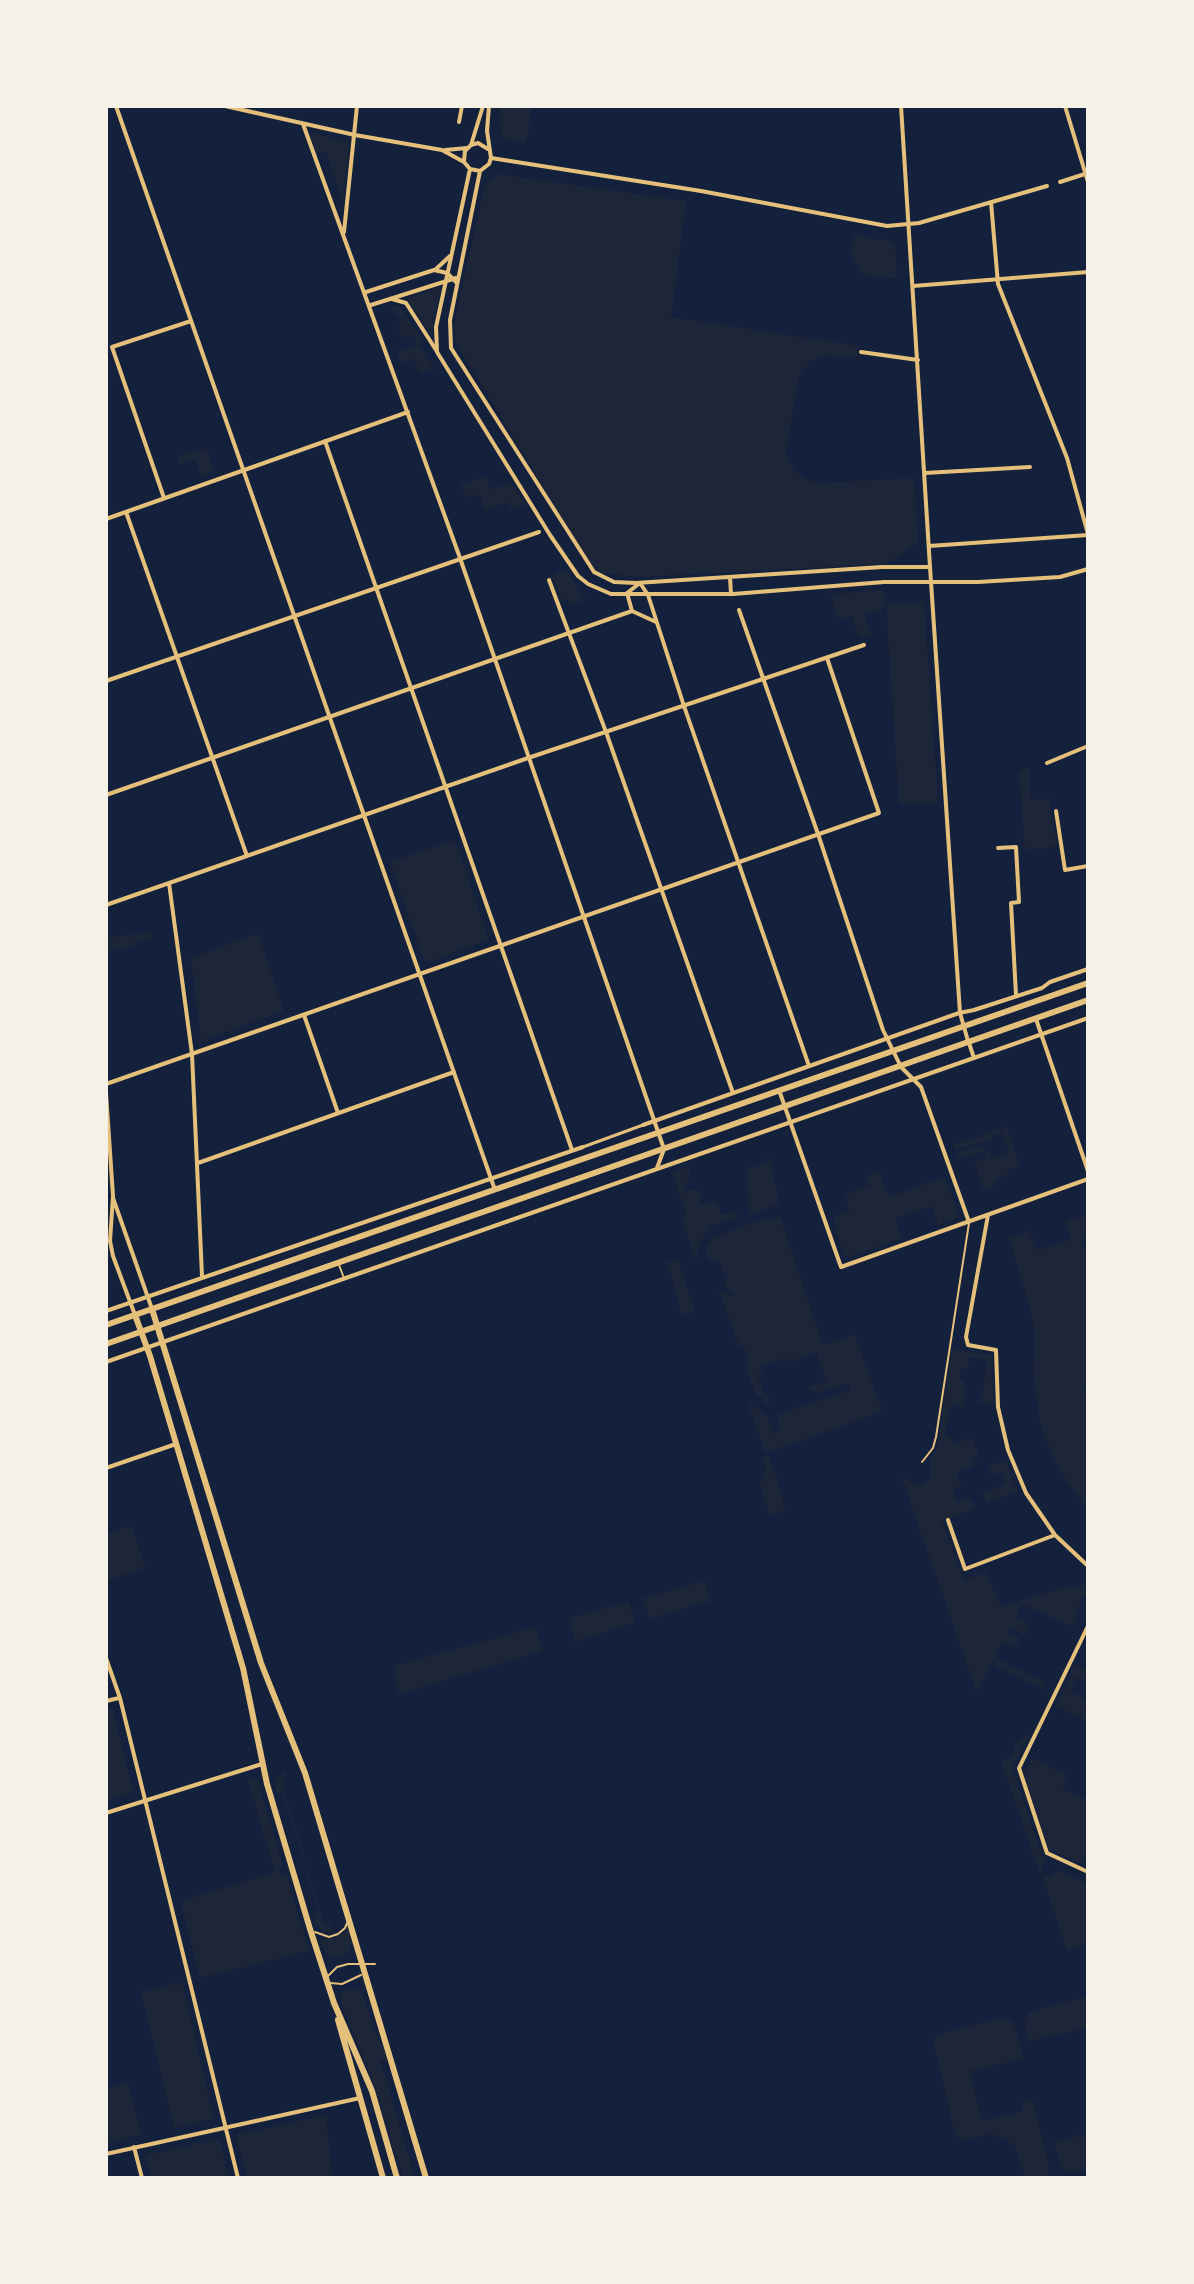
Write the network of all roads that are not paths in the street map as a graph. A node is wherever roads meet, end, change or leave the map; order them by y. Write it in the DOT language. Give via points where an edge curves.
graph roads {
  1 [pos="116,106"];
  2 [pos="225,106"];
  3 [pos="357,106"];
  4 [pos="462,106"];
  5 [pos="483,106"];
  6 [pos="489,106"];
  7 [pos="901,106"];
  8 [pos="1065,106"];
  9 [pos="459,122"];
  10 [pos="303,124"];
  11 [pos="355,135"];
  12 [pos="469,147"];
  13 [pos="488,149"];
  14 [pos="442,150"];
  15 [pos="491,158"];
  16 [pos="464,162"];
  17 [pos="470,169"];
  18 [pos="480,171"];
  19 [pos="1086,173"];
  20 [pos="1060,182"];
  21 [pos="1088,182"];
  22 [pos="1047,186"];
  23 [pos="991,202"];
  24 [pos="907,224"];
  25 [pos="343,234"];
  26 [pos="451,254"];
  27 [pos="430,271"];
  28 [pos="1088,272"];
  29 [pos="447,273"];
  30 [pos="459,274"];
  31 [pos="455,279"];
  32 [pos="997,280"];
  33 [pos="446,282"];
  34 [pos="457,285"];
  35 [pos="913,286"];
  36 [pos="366,292"];
  37 [pos="390,299"];
  38 [pos="370,302"];
  39 [pos="191,321"];
  40 [pos="437,352"];
  41 [pos="861,352"];
  42 [pos="918,360"];
  43 [pos="408,412"];
  44 [pos="325,441"];
  45 [pos="1030,467"];
  46 [pos="244,470"];
  47 [pos="925,473"];
  48 [pos="164,498"];
  49 [pos="126,512"];
  50 [pos="106,519"];
  51 [pos="539,532"];
  52 [pos="1088,534"];
  53 [pos="929,546"];
  54 [pos="460,558"];
  55 [pos="930,567"];
  56 [pos="1088,569"];
  57 [pos="730,577"];
  58 [pos="549,580"];
  59 [pos="931,582"];
  60 [pos="640,583"];
  61 [pos="378,587"];
  62 [pos="627,593"];
  63 [pos="731,594"];
  64 [pos="648,595"];
  65 [pos="739,610"];
  66 [pos="632,611"];
  67 [pos="294,614"];
  68 [pos="656,622"];
  69 [pos="570,633"];
  70 [pos="864,645"];
  71 [pos="179,655"];
  72 [pos="827,658"];
  73 [pos="495,659"];
  74 [pos="763,679"];
  75 [pos="106,681"];
  76 [pos="412,688"];
  77 [pos="684,706"];
  78 [pos="330,716"];
  79 [pos="606,732"];
  80 [pos="1088,746"];
  81 [pos="213,757"];
  82 [pos="528,758"];
  83 [pos="1047,763"];
  84 [pos="447,786"];
  85 [pos="106,795"];
  86 [pos="1056,811"];
  87 [pos="364,815"];
  88 [pos="818,834"];
  89 [pos="998,848"];
  90 [pos="247,856"];
  91 [pos="738,862"];
  92 [pos="1088,866"];
  93 [pos="169,883"];
  94 [pos="662,889"];
  95 [pos="106,905"];
  96 [pos="584,916"];
  97 [pos="502,945"];
  98 [pos="1088,969"];
  99 [pos="420,974"];
  100 [pos="1088,983"];
  101 [pos="1016,996"];
  102 [pos="1088,1000"];
  103 [pos="960,1013"];
  104 [pos="304,1015"];
  105 [pos="1088,1018"];
  106 [pos="1036,1019"];
  107 [pos="964,1027"];
  108 [pos="1041,1034"];
  109 [pos="887,1038"];
  110 [pos="969,1043"];
  111 [pos="892,1051"];
  112 [pos="192,1054"];
  113 [pos="974,1058"];
  114 [pos="809,1066"];
  115 [pos="901,1067"];
  116 [pos="454,1072"];
  117 [pos="914,1079"];
  118 [pos="106,1084"];
  119 [pos="779,1090"];
  120 [pos="106,1093"];
  121 [pos="733,1093"];
  122 [pos="785,1107"];
  123 [pos="338,1113"];
  124 [pos="654,1121"];
  125 [pos="790,1122"];
  126 [pos="643,1125"];
  127 [pos="658,1132"];
  128 [pos="583,1147"];
  129 [pos="664,1149"];
  130 [pos="572,1150"];
  131 [pos="198,1163"];
  132 [pos="657,1168"];
  133 [pos="1088,1171"];
  134 [pos="491,1177"];
  135 [pos="1088,1179"];
  136 [pos="495,1190"];
  137 [pos="113,1196"];
  138 [pos="988,1215"];
  139 [pos="969,1222"];
  140 [pos="339,1264"];
  141 [pos="202,1276"];
  142 [pos="344,1278"];
  143 [pos="147,1296"];
  144 [pos="129,1302"];
  145 [pos="152,1309"];
  146 [pos="106,1311"];
  147 [pos="135,1315"];
  148 [pos="106,1325"];
  149 [pos="158,1326"];
  150 [pos="142,1332"];
  151 [pos="163,1342"];
  152 [pos="106,1344"];
  153 [pos="147,1348"];
  154 [pos="106,1362"];
  155 [pos="176,1444"];
  156 [pos="922,1462"];
  157 [pos="106,1468"];
  158 [pos="948,1520"];
  159 [pos="1055,1535"];
  160 [pos="1088,1566"];
  161 [pos="1088,1626"];
  162 [pos="106,1658"];
  163 [pos="120,1698"];
  164 [pos="106,1701"];
  165 [pos="262,1764"];
  166 [pos="144,1799"];
  167 [pos="106,1813"];
  168 [pos="1088,1872"];
  169 [pos="349,1918"];
  170 [pos="310,1929"];
  171 [pos="362,1963"];
  172 [pos="365,1973"];
  173 [pos="326,1980"];
  174 [pos="334,2003"];
  175 [pos="360,2098"];
  176 [pos="225,2127"];
  177 [pos="134,2147"];
  178 [pos="106,2154"];
  179 [pos="142,2178"];
  180 [pos="238,2178"];
  181 [pos="383,2178"];
  182 [pos="397,2178"];
  183 [pos="426,2178"];
  1 -- 39 [label="street"];
  2 -- 10 [label="street"];
  3 -- 11 [label="street"];
  4 -- 9 [label="street"];
  5 -- 12 [label="street"];
  6 -- 13 [label="street"];
  7 -- 24 [label="street"];
  8 -- 19 [label="street"];
  10 -- 11 [label="street"];
  10 -- 25 [label="street"];
  11 -- 14 [label="street"];
  11 -- 25 [label="street"];
  12 -- 13 [label="street" via="478,143"];
  12 -- 14 [label="street"];
  12 -- 16 [label="street"];
  13 -- 15 [label="street"];
  14 -- 16 [label="street"];
  15 -- 18 [label="street"];
  15 -- 24 [label="street" via="887,226"];
  16 -- 17 [label="street"];
  17 -- 18 [label="street"];
  17 -- 26 [label="street"];
  18 -- 30 [label="street"];
  19 -- 20 [label="street"];
  19 -- 21 [label="street"];
  22 -- 23 [label="street"];
  23 -- 24 [label="street"];
  23 -- 32 [label="street"];
  24 -- 35 [label="street"];
  25 -- 36 [label="street"];
  26 -- 27 [label="street"];
  26 -- 29 [label="street"];
  27 -- 29 [label="street"];
  27 -- 36 [label="street"];
  28 -- 32 [label="street"];
  29 -- 31 [label="street"];
  29 -- 33 [label="street"];
  30 -- 31 [label="street"];
  30 -- 34 [label="street"];
  31 -- 33 [label="street"];
  31 -- 34 [label="street"];
  32 -- 35 [label="street"];
  32 -- 52 [label="street" via="1067,458"];
  33 -- 37 [label="street"];
  33 -- 40 [label="street" via="436,327"];
  34 -- 60 [label="street" via="449,332 456,356 587,565 602,578"];
  35 -- 42 [label="street"];
  36 -- 38 [label="street"];
  37 -- 38 [label="street"];
  37 -- 40 [label="street" via="406,303"];
  38 -- 43 [label="street"];
  39 -- 46 [label="street"];
  39 -- 48 [label="street" via="112,347"];
  40 -- 62 [label="street" via="578,576 599,591"];
  41 -- 42 [label="street"];
  42 -- 47 [label="street"];
  43 -- 44 [label="street"];
  43 -- 54 [label="street"];
  44 -- 46 [label="street"];
  44 -- 61 [label="street"];
  45 -- 47 [label="street"];
  46 -- 48 [label="street"];
  46 -- 67 [label="street"];
  47 -- 53 [label="street"];
  48 -- 49 [label="street"];
  49 -- 50 [label="street"];
  49 -- 71 [label="street"];
  51 -- 54 [label="street"];
  52 -- 53 [label="street"];
  53 -- 55 [label="street"];
  54 -- 61 [label="street"];
  54 -- 73 [label="street"];
  55 -- 57 [label="street"];
  55 -- 59 [label="street"];
  56 -- 59 [label="street" via="1060,577"];
  57 -- 60 [label="street"];
  57 -- 63 [label="street"];
  58 -- 69 [label="street"];
  59 -- 63 [label="street"];
  59 -- 103 [label="street"];
  60 -- 62 [label="street"];
  60 -- 64 [label="street"];
  61 -- 67 [label="street"];
  61 -- 76 [label="street"];
  62 -- 64 [label="street"];
  62 -- 66 [label="street"];
  63 -- 64 [label="street"];
  64 -- 68 [label="street"];
  65 -- 74 [label="street"];
  66 -- 68 [label="street"];
  66 -- 69 [label="street"];
  67 -- 71 [label="street"];
  67 -- 78 [label="street"];
  68 -- 77 [label="street"];
  69 -- 73 [label="street"];
  69 -- 79 [label="street"];
  70 -- 72 [label="street"];
  71 -- 75 [label="street"];
  71 -- 81 [label="street"];
  72 -- 74 [label="street"];
  72 -- 88 [label="street" via="879,813"];
  73 -- 76 [label="street"];
  73 -- 82 [label="street"];
  74 -- 77 [label="street"];
  74 -- 88 [label="street"];
  76 -- 78 [label="street"];
  76 -- 84 [label="street"];
  77 -- 79 [label="street"];
  77 -- 91 [label="street"];
  78 -- 81 [label="street"];
  78 -- 87 [label="street"];
  79 -- 82 [label="street"];
  79 -- 94 [label="street"];
  80 -- 83 [label="street"];
  81 -- 85 [label="street"];
  81 -- 90 [label="street"];
  82 -- 84 [label="street"];
  82 -- 96 [label="street"];
  84 -- 87 [label="street"];
  84 -- 97 [label="street"];
  86 -- 92 [label="street" via="1065,870"];
  87 -- 90 [label="street"];
  87 -- 99 [label="street"];
  88 -- 91 [label="street"];
  88 -- 109 [label="street"];
  89 -- 101 [label="street" via="1016,847 1019,902 1011,903"];
  90 -- 93 [label="street"];
  91 -- 94 [label="street"];
  91 -- 114 [label="street"];
  93 -- 95 [label="street"];
  93 -- 112 [label="street"];
  94 -- 96 [label="street"];
  94 -- 121 [label="street"];
  96 -- 97 [label="street"];
  96 -- 124 [label="street"];
  97 -- 99 [label="street"];
  97 -- 130 [label="street"];
  98 -- 101 [label="street"];
  99 -- 104 [label="street"];
  99 -- 116 [label="street"];
  100 -- 107 [label="main road"];
  101 -- 103 [label="street"];
  102 -- 106 [label="main road"];
  103 -- 107 [label="street"];
  103 -- 109 [label="street"];
  104 -- 112 [label="street"];
  104 -- 123 [label="street"];
  105 -- 108 [label="street"];
  106 -- 108 [label="street"];
  106 -- 110 [label="main road"];
  107 -- 110 [label="street"];
  107 -- 111 [label="main road"];
  108 -- 113 [label="street"];
  108 -- 133 [label="street"];
  109 -- 111 [label="street"];
  109 -- 114 [label="street"];
  110 -- 113 [label="street"];
  110 -- 115 [label="main road"];
  111 -- 115 [label="street"];
  111 -- 119 [label="main road"];
  112 -- 118 [label="street"];
  112 -- 131 [label="street"];
  113 -- 117 [label="street"];
  114 -- 121 [label="street"];
  115 -- 117 [label="street"];
  115 -- 122 [label="main road"];
  116 -- 123 [label="street"];
  116 -- 134 [label="street"];
  117 -- 125 [label="street"];
  117 -- 139 [label="street"];
  119 -- 122 [label="street"];
  119 -- 127 [label="main road"];
  120 -- 137 [label="street"];
  121 -- 124 [label="street"];
  122 -- 125 [label="street"];
  122 -- 129 [label="main road"];
  123 -- 131 [label="street"];
  124 -- 126 [label="street"];
  124 -- 127 [label="street"];
  125 -- 132 [label="street"];
  125 -- 139 [label="street" via="841,1267"];
  126 -- 128 [label="street"];
  127 -- 129 [label="street"];
  127 -- 136 [label="main road"];
  128 -- 130 [label="street"];
  129 -- 132 [label="street"];
  129 -- 140 [label="main road"];
  130 -- 134 [label="street"];
  131 -- 141 [label="street"];
  132 -- 142 [label="street"];
  134 -- 136 [label="street"];
  134 -- 141 [label="street"];
  135 -- 138 [label="street"];
  136 -- 145 [label="main road"];
  137 -- 143 [label="street"];
  137 -- 144 [label="street" via="110,1241"];
  138 -- 139 [label="street"];
  138 -- 159 [label="street" via="966,1337 968,1345 996,1350 998,1407 1008,1450 1026,1493"];
  139 -- 156 [label="lane" via="936,1437"];
  140 -- 142 [label="lane"];
  140 -- 149 [label="main road"];
  141 -- 143 [label="street"];
  142 -- 151 [label="street"];
  143 -- 144 [label="street"];
  143 -- 145 [label="street"];
  144 -- 146 [label="street"];
  144 -- 147 [label="street"];
  145 -- 147 [label="main road"];
  145 -- 149 [label="main road"];
  147 -- 148 [label="main road"];
  147 -- 150 [label="main road"];
  149 -- 150 [label="main road"];
  149 -- 151 [label="main road"];
  150 -- 152 [label="main road"];
  150 -- 153 [label="main road"];
  151 -- 153 [label="street"];
  151 -- 169 [label="main road" via="261,1663 305,1773"];
  153 -- 154 [label="street"];
  153 -- 155 [label="main road"];
  155 -- 157 [label="street"];
  155 -- 165 [label="main road" via="243,1668"];
  158 -- 159 [label="street" via="965,1569"];
  159 -- 160 [label="street"];
  161 -- 168 [label="street" via="1019,1768 1047,1853"];
  162 -- 163 [label="street"];
  163 -- 164 [label="street"];
  163 -- 166 [label="street"];
  165 -- 166 [label="street"];
  165 -- 170 [label="main road"];
  166 -- 167 [label="street"];
  166 -- 176 [label="street"];
  169 -- 170 [label="lane" via="345,1928 329,1937"];
  169 -- 171 [label="main road"];
  170 -- 173 [label="main road"];
  171 -- 172 [label="main road"];
  171 -- 172 [label="lane" via="375,1964"];
  171 -- 173 [label="lane" via="337,1967"];
  172 -- 173 [label="lane" via="342,1984"];
  172 -- 183 [label="main road"];
  173 -- 174 [label="main road"];
  174 -- 175 [label="main road"];
  174 -- 182 [label="main road" via="372,2091"];
  175 -- 176 [label="street"];
  175 -- 181 [label="main road"];
  176 -- 177 [label="street"];
  176 -- 180 [label="street"];
  177 -- 178 [label="street"];
  177 -- 179 [label="street"];
}
